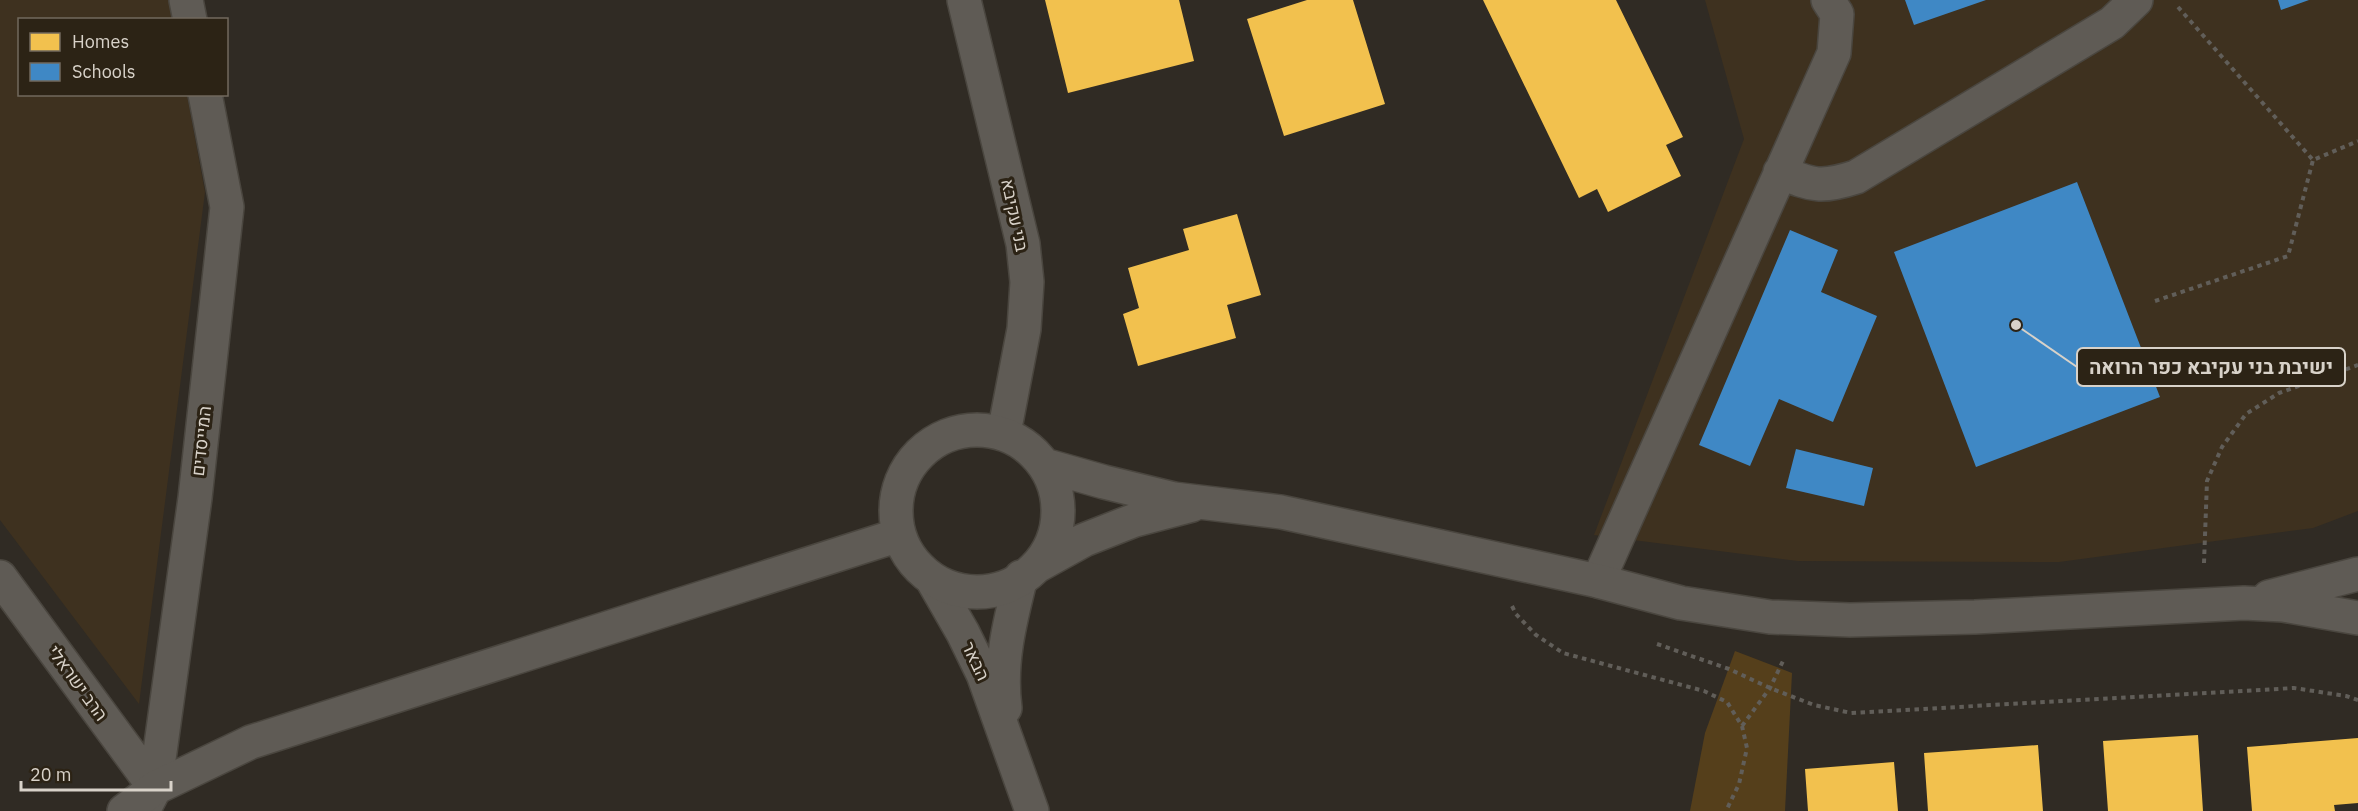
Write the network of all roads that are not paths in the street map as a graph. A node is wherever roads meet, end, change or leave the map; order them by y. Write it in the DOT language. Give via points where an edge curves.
graph roads {
  1 [pos="186,0"];
  2 [pos="964,0"];
  3 [pos="1828,0"];
  4 [pos="2136,0"];
  5 [pos="190,18"];
  6 [pos="205,96"];
  7 [pos="1780,172"];
  8 [pos="1004,433"];
  9 [pos="1044,465"];
  10 [pos="1202,502"];
  11 [pos="899,535"];
  12 [pos="1029,572"];
  13 [pos="2358,574"];
  14 [pos="0,577"];
  15 [pos="932,579"];
  16 [pos="1598,581"];
  17 [pos="2244,603"];
  18 [pos="2358,618"];
  19 [pos="1011,748"];
  20 [pos="149,800"];
  21 [pos="124,811"];
  22 [pos="1032,811"];
  1 -- 5 [label="street"];
  2 -- 8 [label="street, בני עקיבא" via="1023,244 1027,282 1024,329"];
  3 -- 7 [label="street" via="1837,14 1833,53"];
  4 -- 7 [label="street" via="2112,23 1856,177 1834,184 1810,184"];
  6 -- 20 [label="street, המייסדים" via="227,207 195,498"];
  7 -- 16 [label="street"];
  8 -- 9 [label="street" via="1024,445"];
  8 -- 11 [label="street" via="965,430 942,437 922,450 905,472 896,500"];
  9 -- 10 [label="street" via="1114,485"];
  9 -- 12 [label="street" via="1056,489 1058,508 1053,538"];
  10 -- 12 [label="street" via="1135,520 1084,540"];
  10 -- 16 [label="street" via="1281,512"];
  11 -- 15 [label="street" via="911,558"];
  11 -- 20 [label="street" via="251,742"];
  12 -- 15 [label="street" via="1008,586 978,593 960,591"];
  12 -- 19 [label="street, הבאר" via="1007,631 1002,684"];
  13 -- 17 [label="street"];
  14 -- 20 [label="street, הרב ישראלי"];
  15 -- 19 [label="street, הבאר" via="983,674"];
  16 -- 17 [label="street" via="1681,603 1770,617 1873,620"];
  17 -- 18 [label="street" via="2283,605"];
  19 -- 22 [label="street, הבאר"];
  20 -- 21 [label="street"];
}
